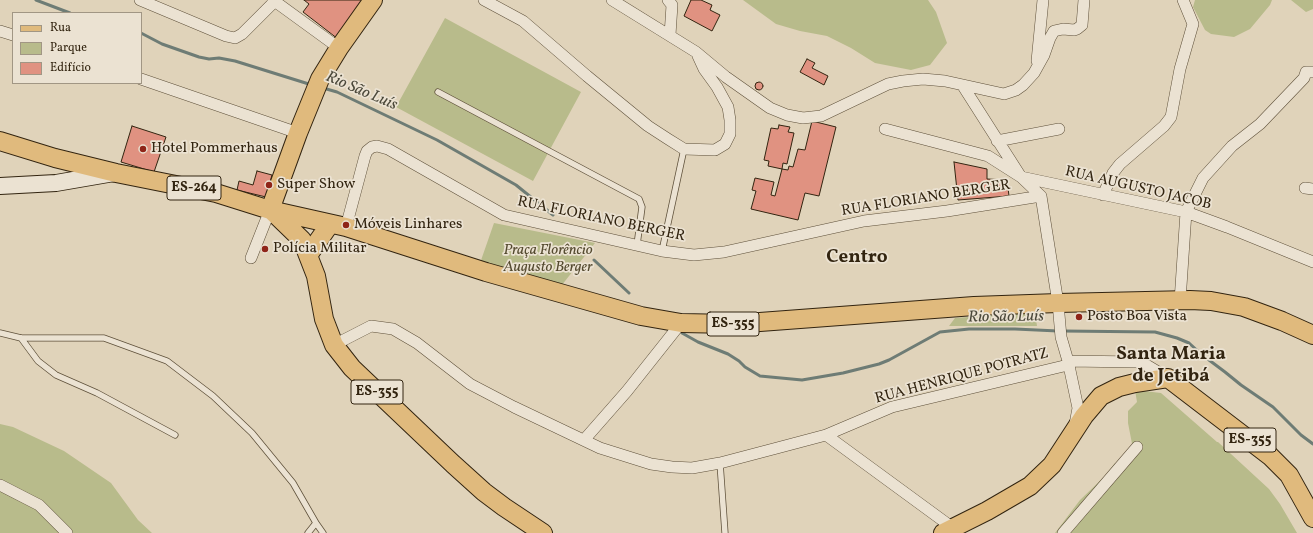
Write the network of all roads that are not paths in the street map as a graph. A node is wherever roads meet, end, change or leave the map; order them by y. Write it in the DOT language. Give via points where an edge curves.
graph roads {
  1 [pos="140,0"];
  2 [pos="373,0"];
  3 [pos="484,0"];
  4 [pos="612,0"];
  5 [pos="668,0"];
  6 [pos="1043,0"];
  7 [pos="1084,0"];
  8 [pos="1183,0"];
  9 [pos="274,1"];
  10 [pos="0,31"];
  11 [pos="12,35"];
  12 [pos="670,35"];
  13 [pos="339,48"];
  14 [pos="696,52"];
  15 [pos="1037,68"];
  16 [pos="1313,72"];
  17 [pos="142,79"];
  18 [pos="963,86"];
  19 [pos="438,92"];
  20 [pos="885,129"];
  21 [pos="1059,129"];
  22 [pos="298,133"];
  23 [pos="997,141"];
  24 [pos="0,142"];
  25 [pos="684,149"];
  26 [pos="116,173"];
  27 [pos="1021,178"];
  28 [pos="0,186"];
  29 [pos="1103,195"];
  30 [pos="1041,196"];
  31 [pos="270,210"];
  32 [pos="1186,212"];
  33 [pos="338,226"];
  34 [pos="637,245"];
  35 [pos="662,251"];
  36 [pos="309,254"];
  37 [pos="251,258"];
  38 [pos="1313,262"];
  39 [pos="1180,301"];
  40 [pos="1058,310"];
  41 [pos="681,323"];
  42 [pos="0,333"];
  43 [pos="1313,335"];
  44 [pos="21,338"];
  45 [pos="334,345"];
  46 [pos="1068,363"];
  47 [pos="1168,378"];
  48 [pos="175,435"];
  49 [pos="826,435"];
  50 [pos="1072,435"];
  51 [pos="584,440"];
  52 [pos="1137,447"];
  53 [pos="720,462"];
  54 [pos="0,485"];
  55 [pos="1313,518"];
  56 [pos="316,523"];
  57 [pos="948,530"];
  58 [pos="67,533"];
  59 [pos="308,533"];
  60 [pos="323,533"];
  61 [pos="543,533"];
  62 [pos="725,533"];
  63 [pos="1063,533"];
  1 -- 9 [label="street" via="234,38 242,34"];
  2 -- 13 [label="main road"];
  3 -- 25 [label="street" via="522,21 648,126"];
  4 -- 12 [label="street"];
  5 -- 12 [label="street" via="672,4"];
  6 -- 15 [label="street"];
  7 -- 15 [label="street" via="1082,25 1074,30 1054,31"];
  8 -- 29 [label="street" via="1193,24 1180,69 1171,117 1120,164"];
  9 -- 13 [label="street"];
  10 -- 11 [label="street"];
  12 -- 14 [label="street"];
  13 -- 22 [label="main road" via="320,79"];
  14 -- 18 [label="street" via="770,108 803,118 821,116 888,84 903,80 938,80"];
  14 -- 25 [label="street" via="728,107 730,134 725,144 715,150"];
  15 -- 18 [label="street" via="1023,85 1004,94"];
  16 -- 32 [label="street" via="1306,72 1304,78 1260,124 1232,146 1203,178"];
  17 -- 22 [label="street"];
  18 -- 23 [label="street"];
  19 -- 34 [label="lane" via="639,199 642,207"];
  20 -- 27 [label="street" via="988,156"];
  21 -- 23 [label="street"];
  22 -- 31 [label="main road"];
  23 -- 27 [label="street"];
  24 -- 26 [label="main road, ES-264"];
  25 -- 35 [label="lane"];
  26 -- 28 [label="street" via="56,183"];
  26 -- 31 [label="main road, ES-264" via="216,193"];
  27 -- 29 [label="street, RUA AUGUSTO JACOB"];
  27 -- 30 [label="street"];
  29 -- 32 [label="street, RUA AUGUSTO JACOB"];
  30 -- 35 [label="street, RUA FLORIANO BERGER" via="864,221 724,252 694,255"];
  30 -- 40 [label="street"];
  31 -- 33 [label="main road, ES-355"];
  31 -- 36 [label="main road, ES-355" via="302,240"];
  31 -- 37 [label="street"];
  32 -- 38 [label="street, RUA AUGUSTO JACOB"];
  32 -- 39 [label="street"];
  33 -- 34 [label="street, RUA FLORIANO BERGER" via="367,151 377,146 388,149 504,214"];
  33 -- 36 [label="main road"];
  33 -- 41 [label="main road, ES-355" via="640,316"];
  34 -- 35 [label="street, RUA FLORIANO BERGER"];
  36 -- 45 [label="main road, ES-355" via="324,319"];
  39 -- 40 [label="main road, ES-355"];
  39 -- 43 [label="main road, ES-355" via="1211,301 1244,307"];
  40 -- 41 [label="main road, ES-355" via="974,306 733,324"];
  40 -- 46 [label="street" via="1061,337"];
  41 -- 51 [label="street"];
  42 -- 44 [label="lane"];
  44 -- 48 [label="lane" via="38,361 56,375 97,393"];
  44 -- 56 [label="lane" via="104,338 167,361 252,432 293,483"];
  45 -- 51 [label="street, RUA HENRIQUE POTRATZ" via="370,326 393,329 417,343 470,384"];
  45 -- 61 [label="main road, ES-355" via="352,368 453,464 499,503"];
  46 -- 47 [label="street, RUA HENRIQUE POTRATZ" via="1137,362"];
  46 -- 49 [label="street, RUA HENRIQUE POTRATZ" via="892,407"];
  46 -- 50 [label="street" via="1078,408"];
  47 -- 50 [label="main road" via="1119,387 1101,396"];
  47 -- 55 [label="main road, ES-355" via="1270,456 1289,474"];
  49 -- 53 [label="street, RUA HENRIQUE POTRATZ"];
  49 -- 57 [label="street"];
  50 -- 57 [label="main road" via="1052,465 1030,486"];
  51 -- 53 [label="street, RUA HENRIQUE POTRATZ" via="600,448 651,464 692,468"];
  52 -- 63 [label="street"];
  53 -- 62 [label="lane"];
  54 -- 58 [label="street" via="39,504"];
  56 -- 59 [label="lane"];
  56 -- 60 [label="lane"];
}
